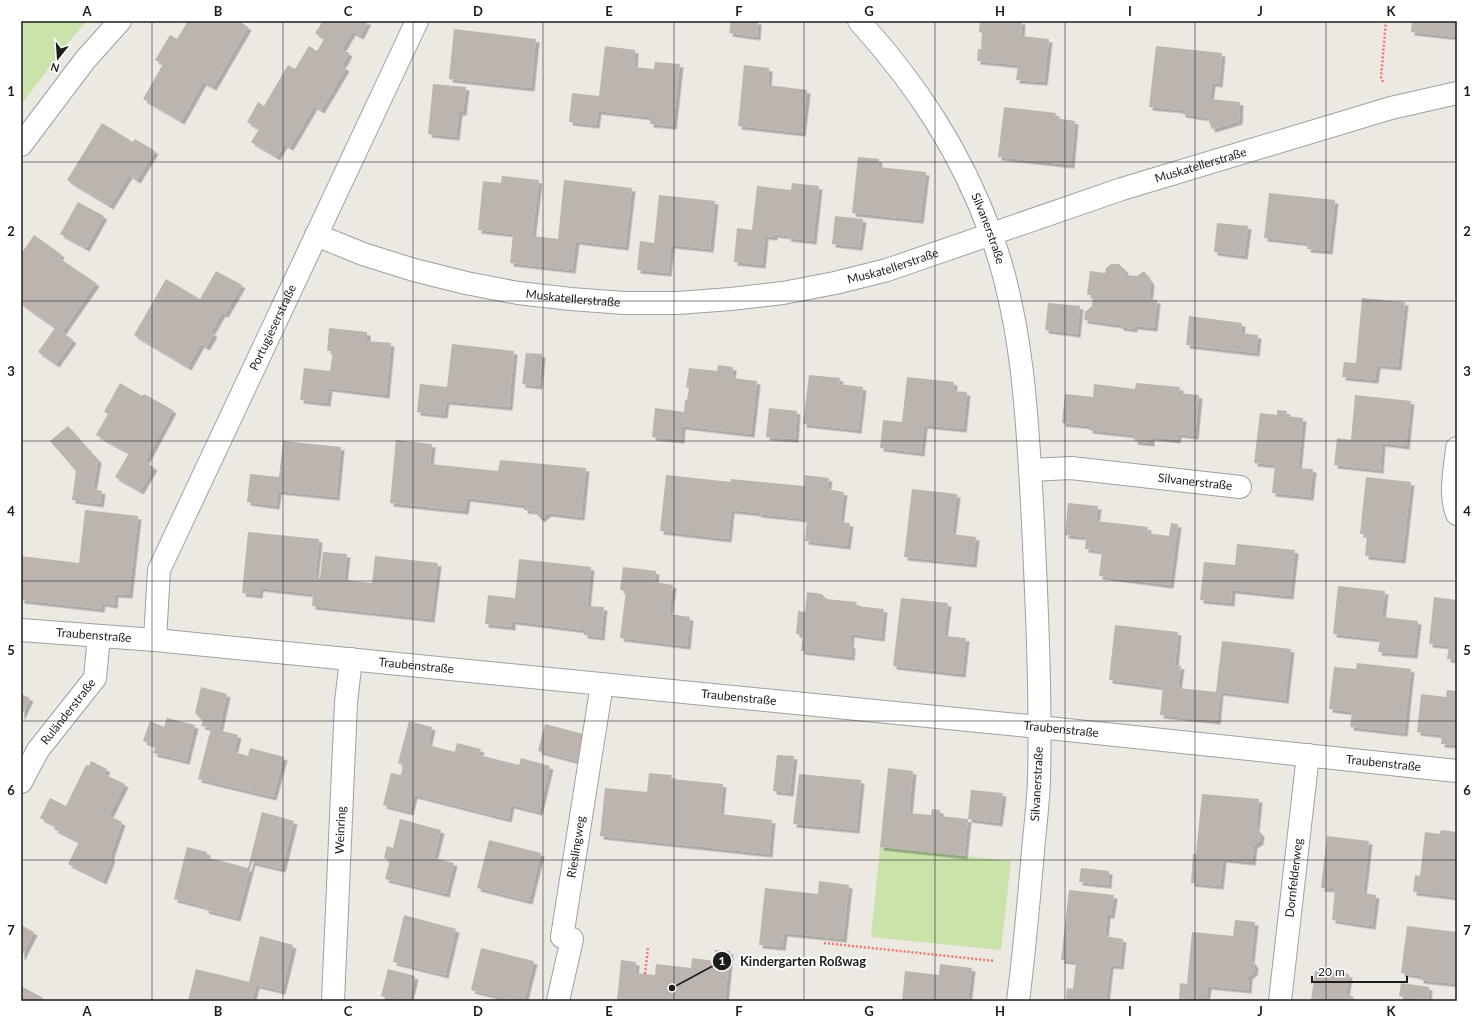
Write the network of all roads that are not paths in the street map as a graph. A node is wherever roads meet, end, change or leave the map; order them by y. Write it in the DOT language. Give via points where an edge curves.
graph roads {
  1 [pos="120,21"];
  2 [pos="417,21"];
  3 [pos="859,21"];
  4 [pos="1457,93"];
  5 [pos="21,145"];
  6 [pos="316,235"];
  7 [pos="991,235"];
  8 [pos="1457,448"];
  9 [pos="1030,470"];
  10 [pos="1240,487"];
  11 [pos="1457,514"];
  12 [pos="21,630"];
  13 [pos="99,636"];
  14 [pos="155,640"];
  15 [pos="351,659"];
  16 [pos="602,684"];
  17 [pos="1039,727"];
  18 [pos="1308,755"];
  19 [pos="1457,771"];
  20 [pos="21,782"];
  21 [pos="333,1001"];
  22 [pos="558,1001"];
  23 [pos="1018,1001"];
  24 [pos="1280,1001"];
  1 -- 5 [label="street" via="85,60"];
  2 -- 6 [label="street, Portugieserstraße"];
  3 -- 7 [label="street, Silvanerstraße" via="887,52 936,120 969,182"];
  4 -- 7 [label="street, Muskatellerstraße" via="1391,108 1122,190"];
  6 -- 7 [label="street, Muskatellerstraße" via="363,254 414,270 488,288 624,303 677,303 783,293 887,270"];
  6 -- 14 [label="street, Portugieserstraße" via="159,570"];
  7 -- 9 [label="street, Silvanerstraße" via="1013,312 1020,352"];
  8 -- 11 [label="street" via="1453,502"];
  9 -- 10 [label="street, Silvanerstraße" via="1071,468"];
  9 -- 17 [label="street, Silvanerstraße" via="1040,673"];
  12 -- 13 [label="street, Traubenstraße"];
  13 -- 14 [label="street, Traubenstraße"];
  13 -- 20 [label="street, Ruländerstraße" via="95,678 38,750"];
  14 -- 15 [label="street, Traubenstraße"];
  15 -- 16 [label="street, Traubenstraße"];
  15 -- 21 [label="street, Weinring" via="346,702"];
  16 -- 17 [label="street, Traubenstraße"];
  16 -- 22 [label="street, Rieslingweg" via="562,937 572,939"];
  17 -- 18 [label="street, Traubenstraße"];
  17 -- 23 [label="street, Silvanerstraße" via="1039,783"];
  18 -- 19 [label="street, Traubenstraße"];
  18 -- 24 [label="street, Dornfelderweg"];
}
